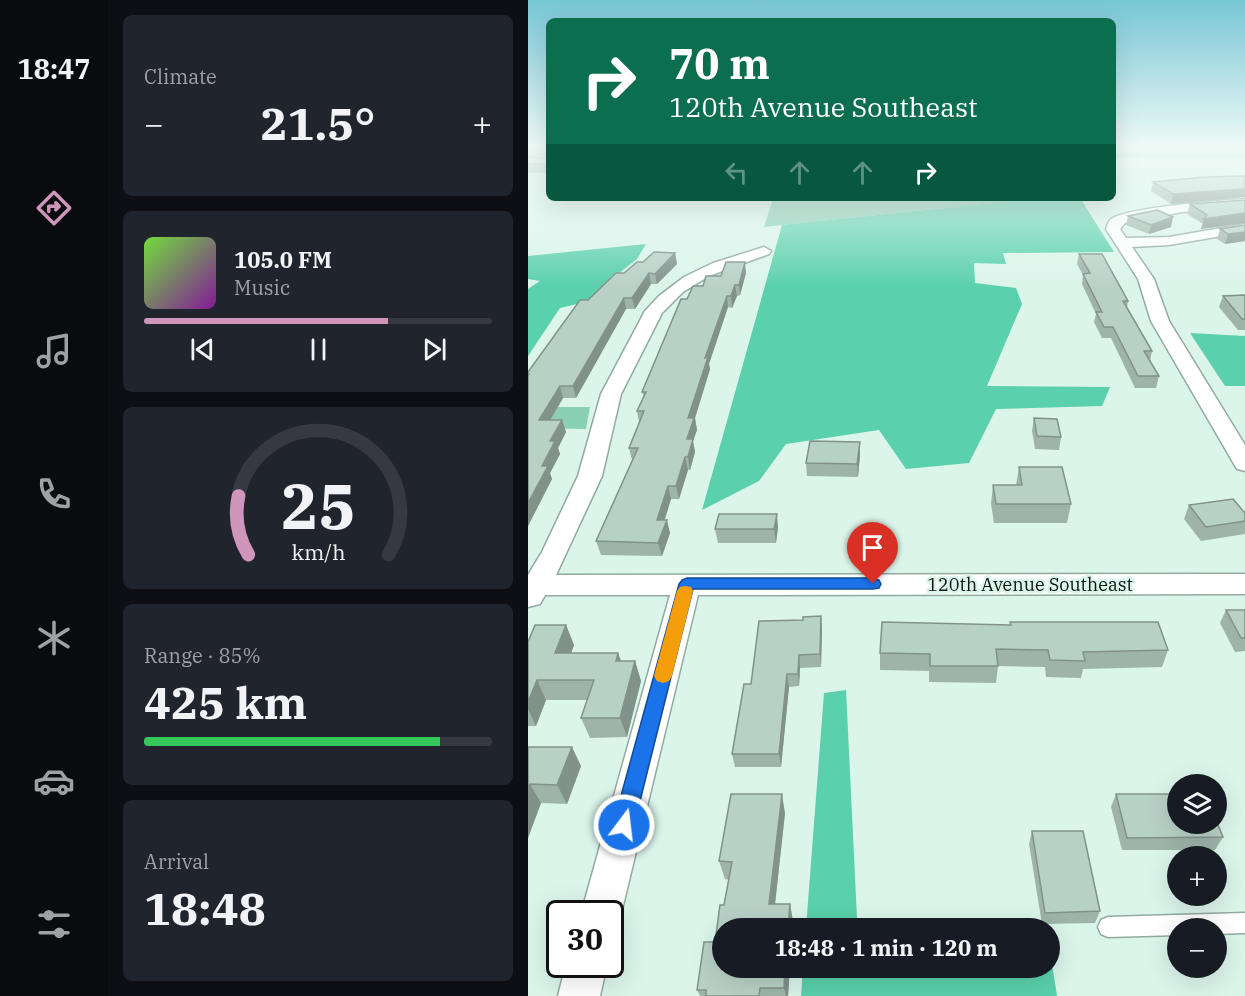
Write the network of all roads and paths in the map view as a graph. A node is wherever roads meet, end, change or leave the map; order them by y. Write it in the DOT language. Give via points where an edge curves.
graph roads {
  1 [pos="1245,203"];
  2 [pos="1245,228"];
  3 [pos="1117,235"];
  4 [pos="764,251"];
  5 [pos="1245,464"];
  6 [pos="687,584"];
  7 [pos="1245,584"];
  8 [pos="530,590"];
  9 [pos="605,900"];
  10 [pos="1245,922"];
  11 [pos="1108,927"];
  12 [pos="584,978"];
  13 [pos="579,996"];
  1 -- 3 [label="street" via="1194,205 1120,220"];
  2 -- 3 [label="street" via="1169,241"];
  3 -- 5 [label="street" via="1146,279 1160,321"];
  4 -- 8 [label="street" via="719,265 691,279 654,311 612,394 590,476 555,552"];
  6 -- 7 [label="street, 120th Avenue Southeast"];
  6 -- 8 [label="street, 120th Avenue Southeast"];
  6 -- 9 [label="street"];
  10 -- 11 [label="lane"];
  12 -- 13 [label="street"];
}
